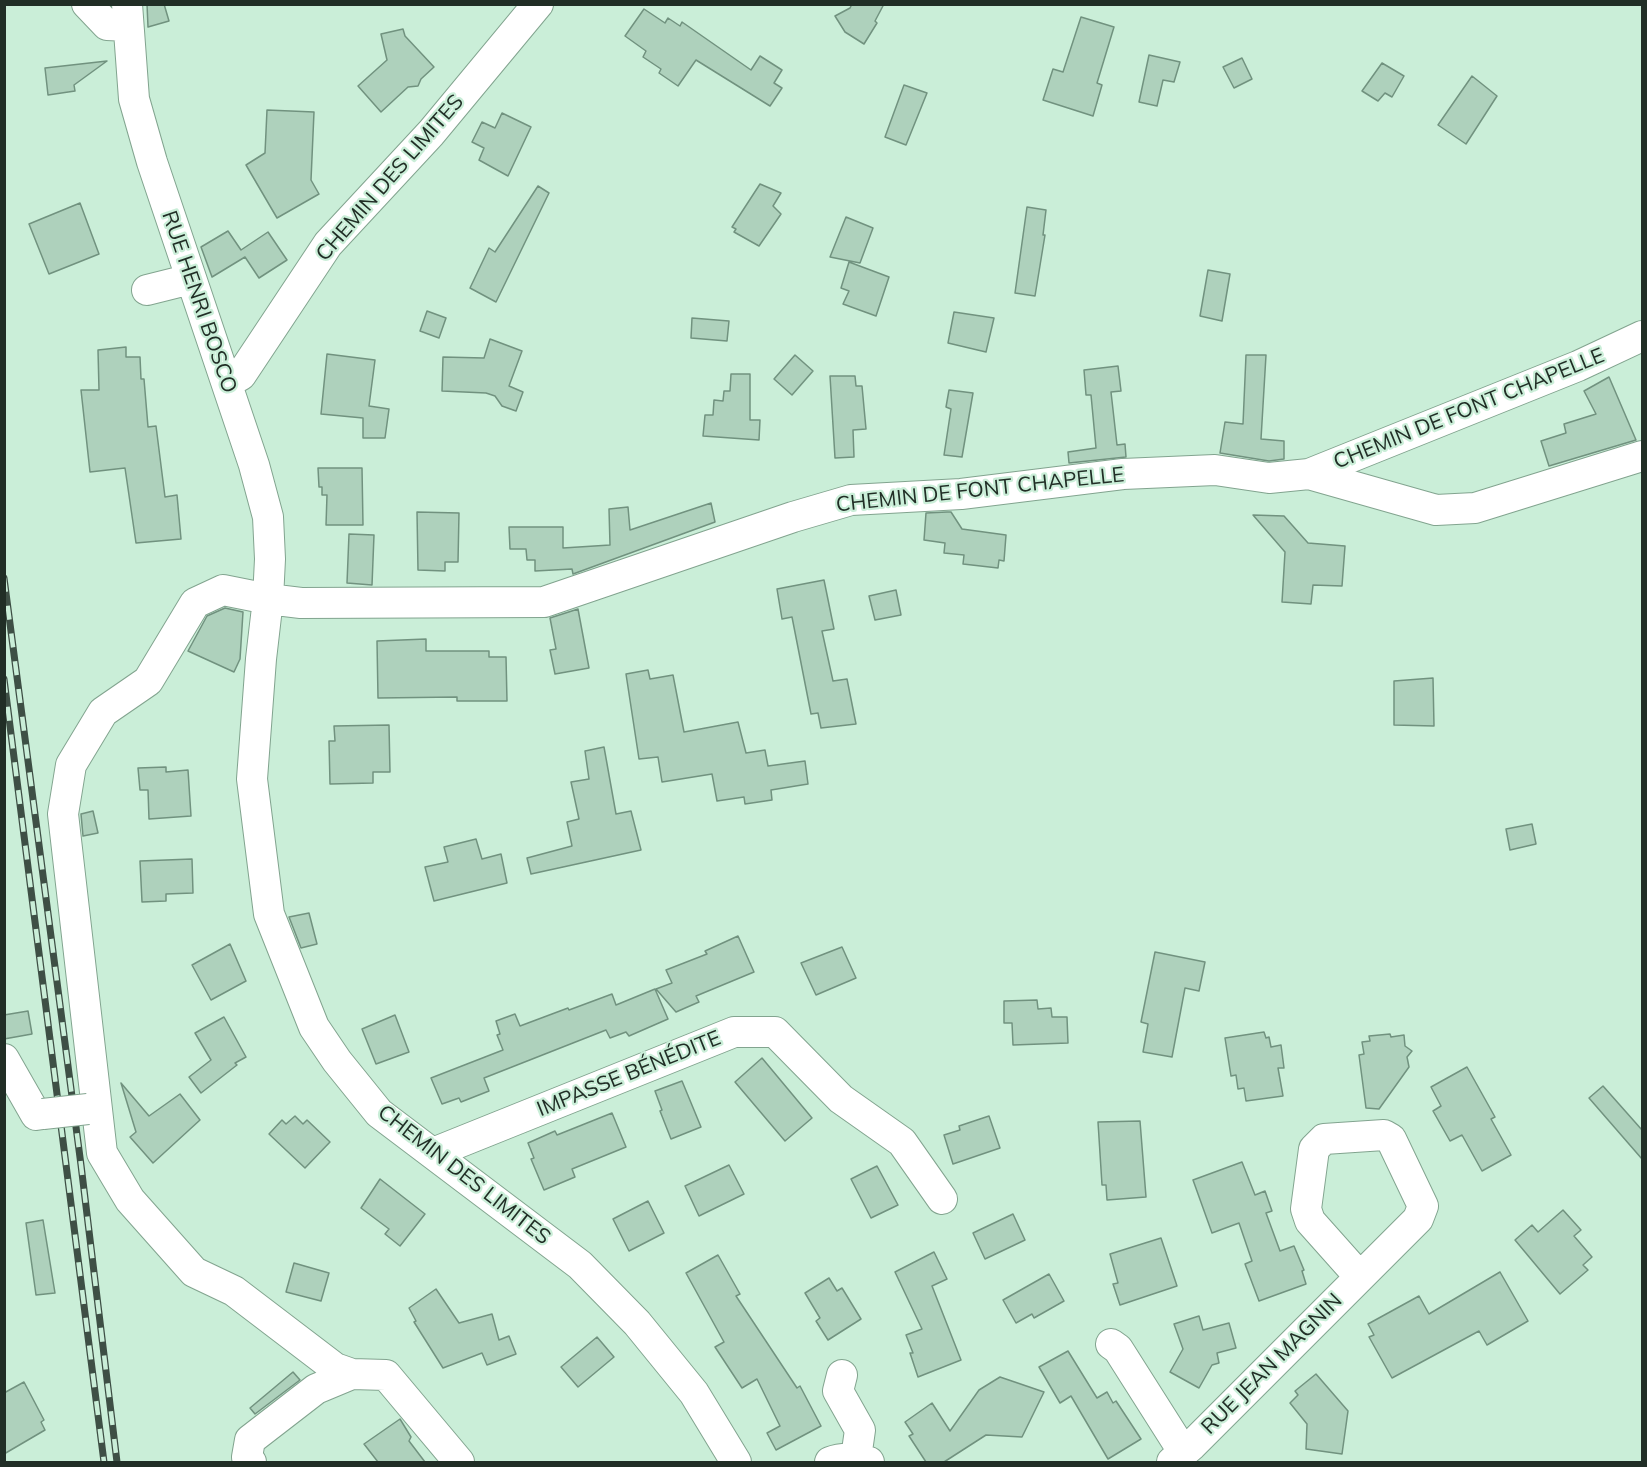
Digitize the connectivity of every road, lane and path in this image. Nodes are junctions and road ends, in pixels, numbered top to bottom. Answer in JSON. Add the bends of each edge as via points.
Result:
{"nodes":[{"id":1,"x":87,"y":4,"type":"edge"},
{"id":2,"x":538,"y":4,"type":"edge"},
{"id":3,"x":128,"y":15,"type":"edge"},
{"id":4,"x":191,"y":279,"type":"junction"},
{"id":5,"x":147,"y":290,"type":"dead end"},
{"id":6,"x":1642,"y":336,"type":"edge"},
{"id":7,"x":227,"y":383,"type":"junction"},
{"id":8,"x":1642,"y":456,"type":"edge"},
{"id":9,"x":1309,"y":474,"type":"junction"},
{"id":10,"x":268,"y":599,"type":"junction"},
{"id":11,"x":4,"y":1059,"type":"edge"},
{"id":12,"x":92,"y":1109,"type":"junction"},
{"id":13,"x":433,"y":1153,"type":"junction"},
{"id":14,"x":942,"y":1199,"type":"dead end"},
{"id":15,"x":1359,"y":1276,"type":"junction"},
{"id":16,"x":1111,"y":1344,"type":"dead end"},
{"id":17,"x":352,"y":1374,"type":"junction"},
{"id":18,"x":842,"y":1375,"type":"dead end"},
{"id":19,"x":1178,"y":1458,"type":"edge"},
{"id":20,"x":851,"y":1461,"type":"edge"},
{"id":21,"x":251,"y":1462,"type":"edge"},
{"id":22,"x":459,"y":1462,"type":"edge"},
{"id":23,"x":736,"y":1462,"type":"edge"}],
"edges":[{"from":1,"to":3,"type":"street","via":[[107,25]]},
{"from":2,"to":7,"type":"street","name":"CHEMIN DES LIMITES","via":[[431,133],[328,244],[241,375]]},
{"from":3,"to":4,"type":"street","name":"RUE HENRI BOSCO","via":[[134,99]]},
{"from":4,"to":5,"type":"street"},
{"from":4,"to":7,"type":"street","name":"RUE HENRI BOSCO"},
{"from":6,"to":9,"type":"street","name":"CHEMIN DE FONT CHAPELLE","via":[[1578,366]]},
{"from":7,"to":10,"type":"street","name":"RUE HENRI BOSCO","via":[[268,516]]},
{"from":8,"to":9,"type":"street","via":[[1475,508],[1436,510]]},
{"from":9,"to":10,"type":"street","name":"CHEMIN DE FONT CHAPELLE","via":[[1269,478],[1215,470],[1123,474],[961,494],[851,500],[544,602],[301,603]]},
{"from":10,"to":12,"type":"street","name":"CHEMIN DE FONT CHAPELLE","via":[[223,590],[195,603],[147,681],[103,712],[71,765],[63,814]]},
{"from":10,"to":13,"type":"street","name":"CHEMIN DES LIMITES","via":[[252,779],[269,914],[314,1027],[337,1061],[379,1113]]},
{"from":11,"to":12,"type":"street","bridge":true,"via":[[36,1115]]},
{"from":12,"to":17,"type":"street","name":"CHEMIN DE FONT CHAPELLE","via":[[102,1153],[130,1200],[194,1272],[234,1291],[336,1368]]},
{"from":13,"to":14,"type":"street","name":"IMPASSE BÉNÉDITE","via":[[734,1032],[775,1032],[841,1099],[902,1142]]},
{"from":13,"to":23,"type":"street","name":"CHEMIN DES LIMITES","via":[[580,1265],[636,1323],[694,1393]]},
{"from":15,"to":15,"type":"street","name":"RUE JEAN MAGNIN","via":[[1418,1219],[1423,1206],[1391,1139],[1384,1135],[1324,1139],[1314,1149],[1306,1209],[1310,1221]]},
{"from":15,"to":19,"type":"street","name":"RUE JEAN MAGNIN"},
{"from":16,"to":19,"type":"street","name":"RUE JEAN MAGNIN","via":[[1118,1349]]},
{"from":17,"to":21,"type":"street","via":[[316,1389],[250,1440],[247,1457]]},
{"from":17,"to":22,"type":"street","via":[[386,1375]]},
{"from":18,"to":20,"type":"street","via":[[837,1391],[860,1430]]}]}
